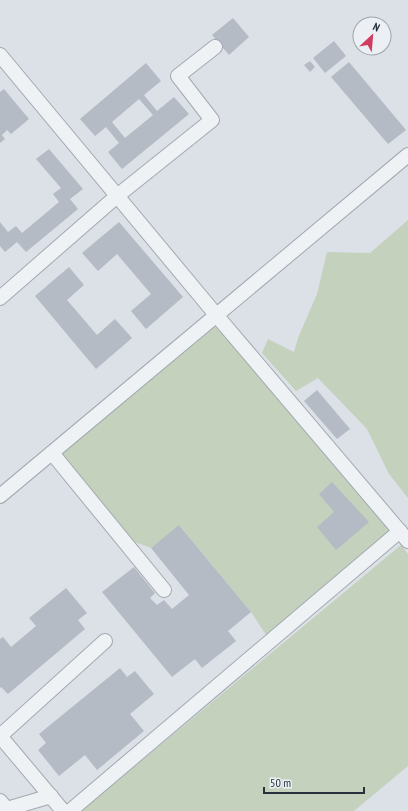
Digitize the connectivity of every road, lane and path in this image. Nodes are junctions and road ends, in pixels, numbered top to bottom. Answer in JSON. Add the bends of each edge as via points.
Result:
{"nodes":[{"id":1,"x":215,"y":47,"type":"dead end"},
{"id":2,"x":1,"y":60,"type":"edge"},
{"id":3,"x":408,"y":155,"type":"edge"},
{"id":4,"x":117,"y":196,"type":"junction"},
{"id":5,"x":0,"y":298,"type":"edge"},
{"id":6,"x":217,"y":316,"type":"junction"},
{"id":7,"x":52,"y":453,"type":"junction"},
{"id":8,"x":0,"y":496,"type":"edge"},
{"id":9,"x":404,"y":536,"type":"edge"},
{"id":10,"x":164,"y":590,"type":"dead end"},
{"id":11,"x":105,"y":641,"type":"dead end"},
{"id":12,"x":0,"y":736,"type":"edge"},
{"id":13,"x":51,"y":796,"type":"junction"},
{"id":14,"x":0,"y":800,"type":"edge"},
{"id":15,"x":63,"y":811,"type":"edge"},
{"id":16,"x":70,"y":811,"type":"edge"}],
"edges":[{"from":1,"to":4,"type":"street","via":[[178,76],[212,120]]},
{"from":2,"to":4,"type":"street"},
{"from":3,"to":6,"type":"street"},
{"from":4,"to":5,"type":"street"},
{"from":4,"to":6,"type":"street"},
{"from":6,"to":7,"type":"street"},
{"from":6,"to":9,"type":"street"},
{"from":7,"to":8,"type":"street"},
{"from":7,"to":10,"type":"street"},
{"from":9,"to":16,"type":"street"},
{"from":11,"to":12,"type":"street"},
{"from":12,"to":13,"type":"street"},
{"from":13,"to":14,"type":"street","via":[[7,809]]},
{"from":13,"to":15,"type":"street"}]}
